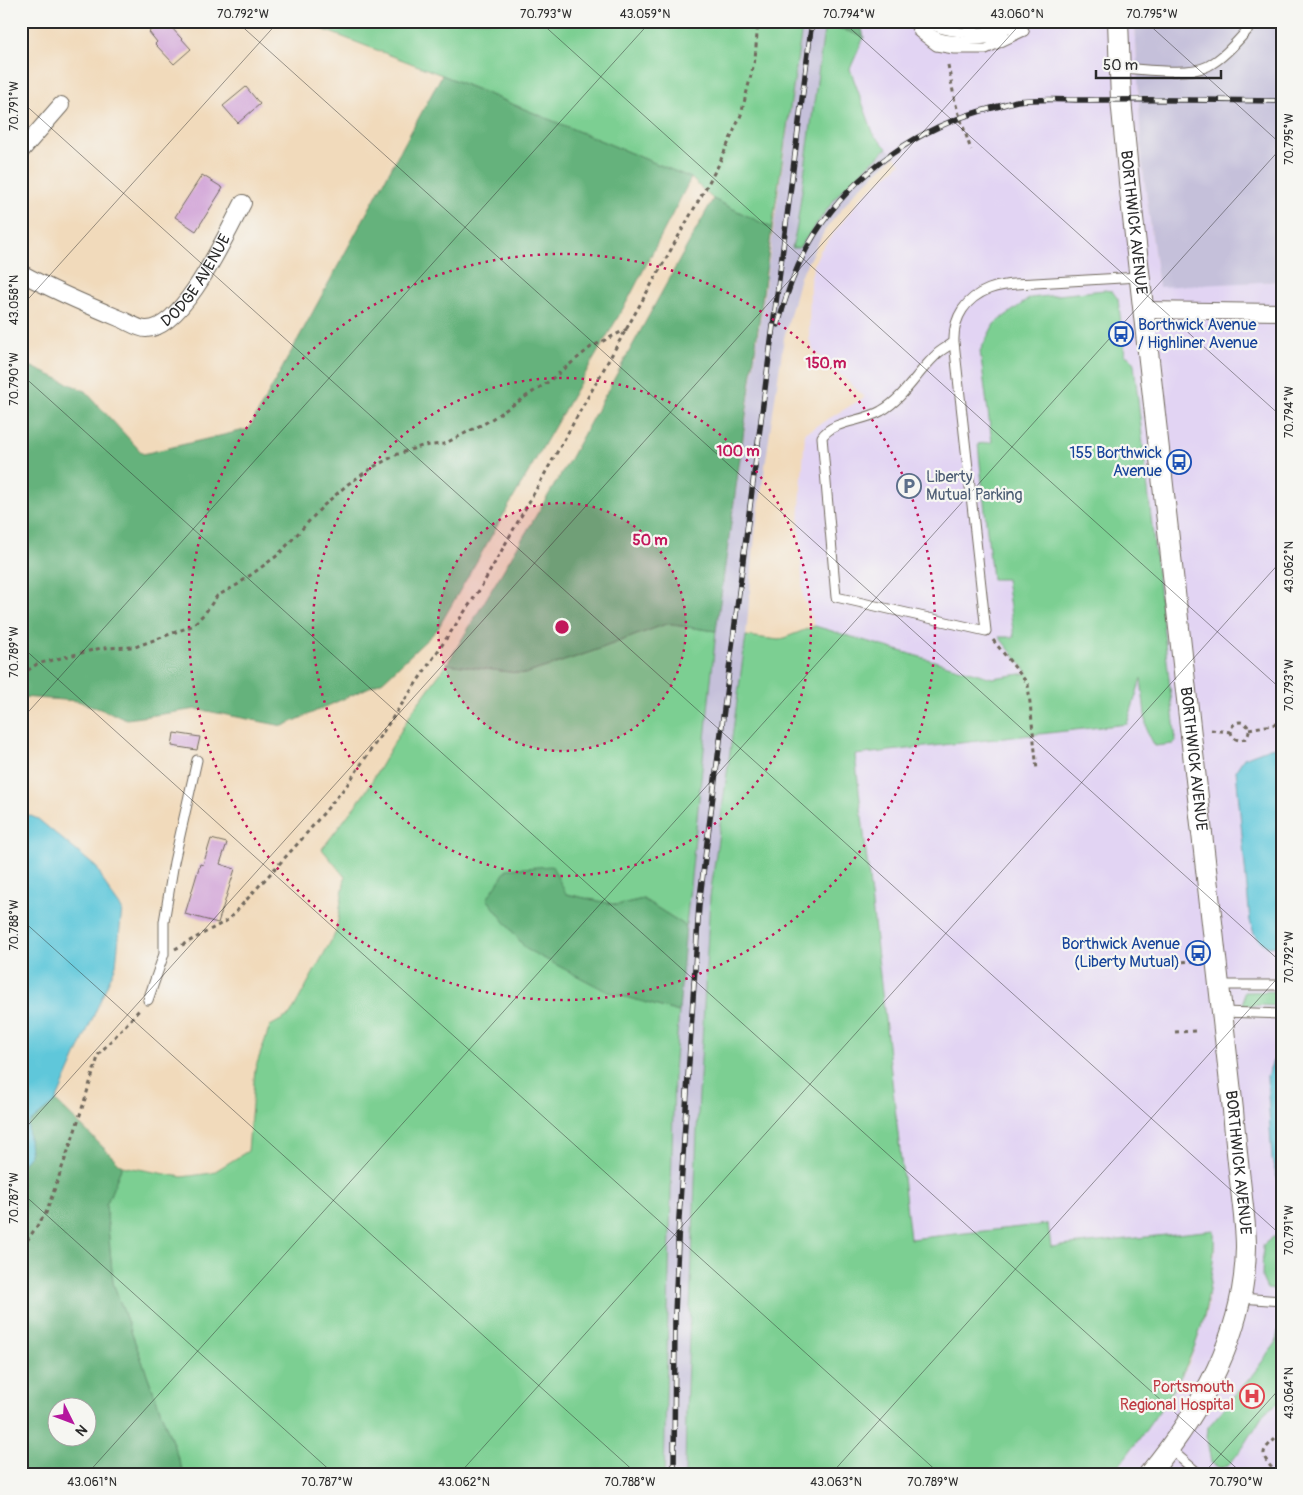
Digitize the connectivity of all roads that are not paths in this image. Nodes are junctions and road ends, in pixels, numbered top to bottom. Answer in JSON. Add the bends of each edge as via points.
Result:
{"nodes":[{"id":1,"x":915,"y":21,"type":"edge"},
{"id":2,"x":924,"y":21,"type":"edge"},
{"id":3,"x":936,"y":21,"type":"edge"},
{"id":4,"x":1118,"y":21,"type":"edge"},
{"id":5,"x":1256,"y":21,"type":"edge"},
{"id":6,"x":1024,"y":31,"type":"junction"},
{"id":7,"x":1120,"y":68,"type":"junction"},
{"id":8,"x":61,"y":105,"type":"dead end"},
{"id":9,"x":21,"y":151,"type":"edge"},
{"id":10,"x":243,"y":203,"type":"dead end"},
{"id":11,"x":21,"y":273,"type":"edge"},
{"id":12,"x":1140,"y":277,"type":"junction"},
{"id":13,"x":1144,"y":310,"type":"junction"},
{"id":14,"x":1282,"y":312,"type":"edge"},
{"id":15,"x":954,"y":342,"type":"junction"},
{"id":16,"x":197,"y":760,"type":"dead end"},
{"id":17,"x":1219,"y":985,"type":"junction"},
{"id":18,"x":1282,"y":985,"type":"edge"},
{"id":19,"x":148,"y":1000,"type":"road end"},
{"id":20,"x":1222,"y":1012,"type":"junction"},
{"id":21,"x":1282,"y":1014,"type":"edge"},
{"id":22,"x":1241,"y":1298,"type":"junction"},
{"id":23,"x":1282,"y":1301,"type":"edge"},
{"id":24,"x":1170,"y":1449,"type":"junction"},
{"id":25,"x":1149,"y":1474,"type":"edge"},
{"id":26,"x":1199,"y":1474,"type":"edge"}],
"edges":[{"from":1,"to":6,"type":"lane","via":[[937,37],[956,40],[989,40]]},
{"from":2,"to":6,"type":"lane","via":[[954,32]]},
{"from":3,"to":6,"type":"lane","via":[[983,23]]},
{"from":4,"to":7,"type":"street","name":"BORTHWICK AVENUE"},
{"from":5,"to":7,"type":"lane","via":[[1224,55],[1208,66],[1193,71]]},
{"from":7,"to":12,"type":"street","name":"BORTHWICK AVENUE"},
{"from":8,"to":9,"type":"street"},
{"from":10,"to":11,"type":"street","name":"DODGE AVENUE","via":[[208,270],[181,307],[165,324],[146,330]]},
{"from":12,"to":13,"type":"street","name":"BORTHWICK AVENUE"},
{"from":12,"to":15,"type":"lane","via":[[988,289],[970,301],[956,318]]},
{"from":13,"to":14,"type":"street"},
{"from":13,"to":17,"type":"street","name":"BORTHWICK AVENUE"},
{"from":15,"to":15,"type":"lane","via":[[986,631],[836,597],[822,437],[827,430],[869,417],[891,404],[935,355]]},
{"from":16,"to":19,"type":"lane","via":[[174,862],[164,922],[164,954]]},
{"from":17,"to":18,"type":"lane"},
{"from":17,"to":20,"type":"street","name":"BORTHWICK AVENUE"},
{"from":20,"to":21,"type":"lane"},
{"from":20,"to":22,"type":"street","name":"BORTHWICK AVENUE","via":[[1246,1246]]},
{"from":22,"to":23,"type":"lane"},
{"from":22,"to":24,"type":"street","name":"BORTHWICK AVENUE","via":[[1216,1372]]},
{"from":24,"to":25,"type":"street","name":"BORTHWICK AVENUE"},
{"from":24,"to":26,"type":"lane"}]}
